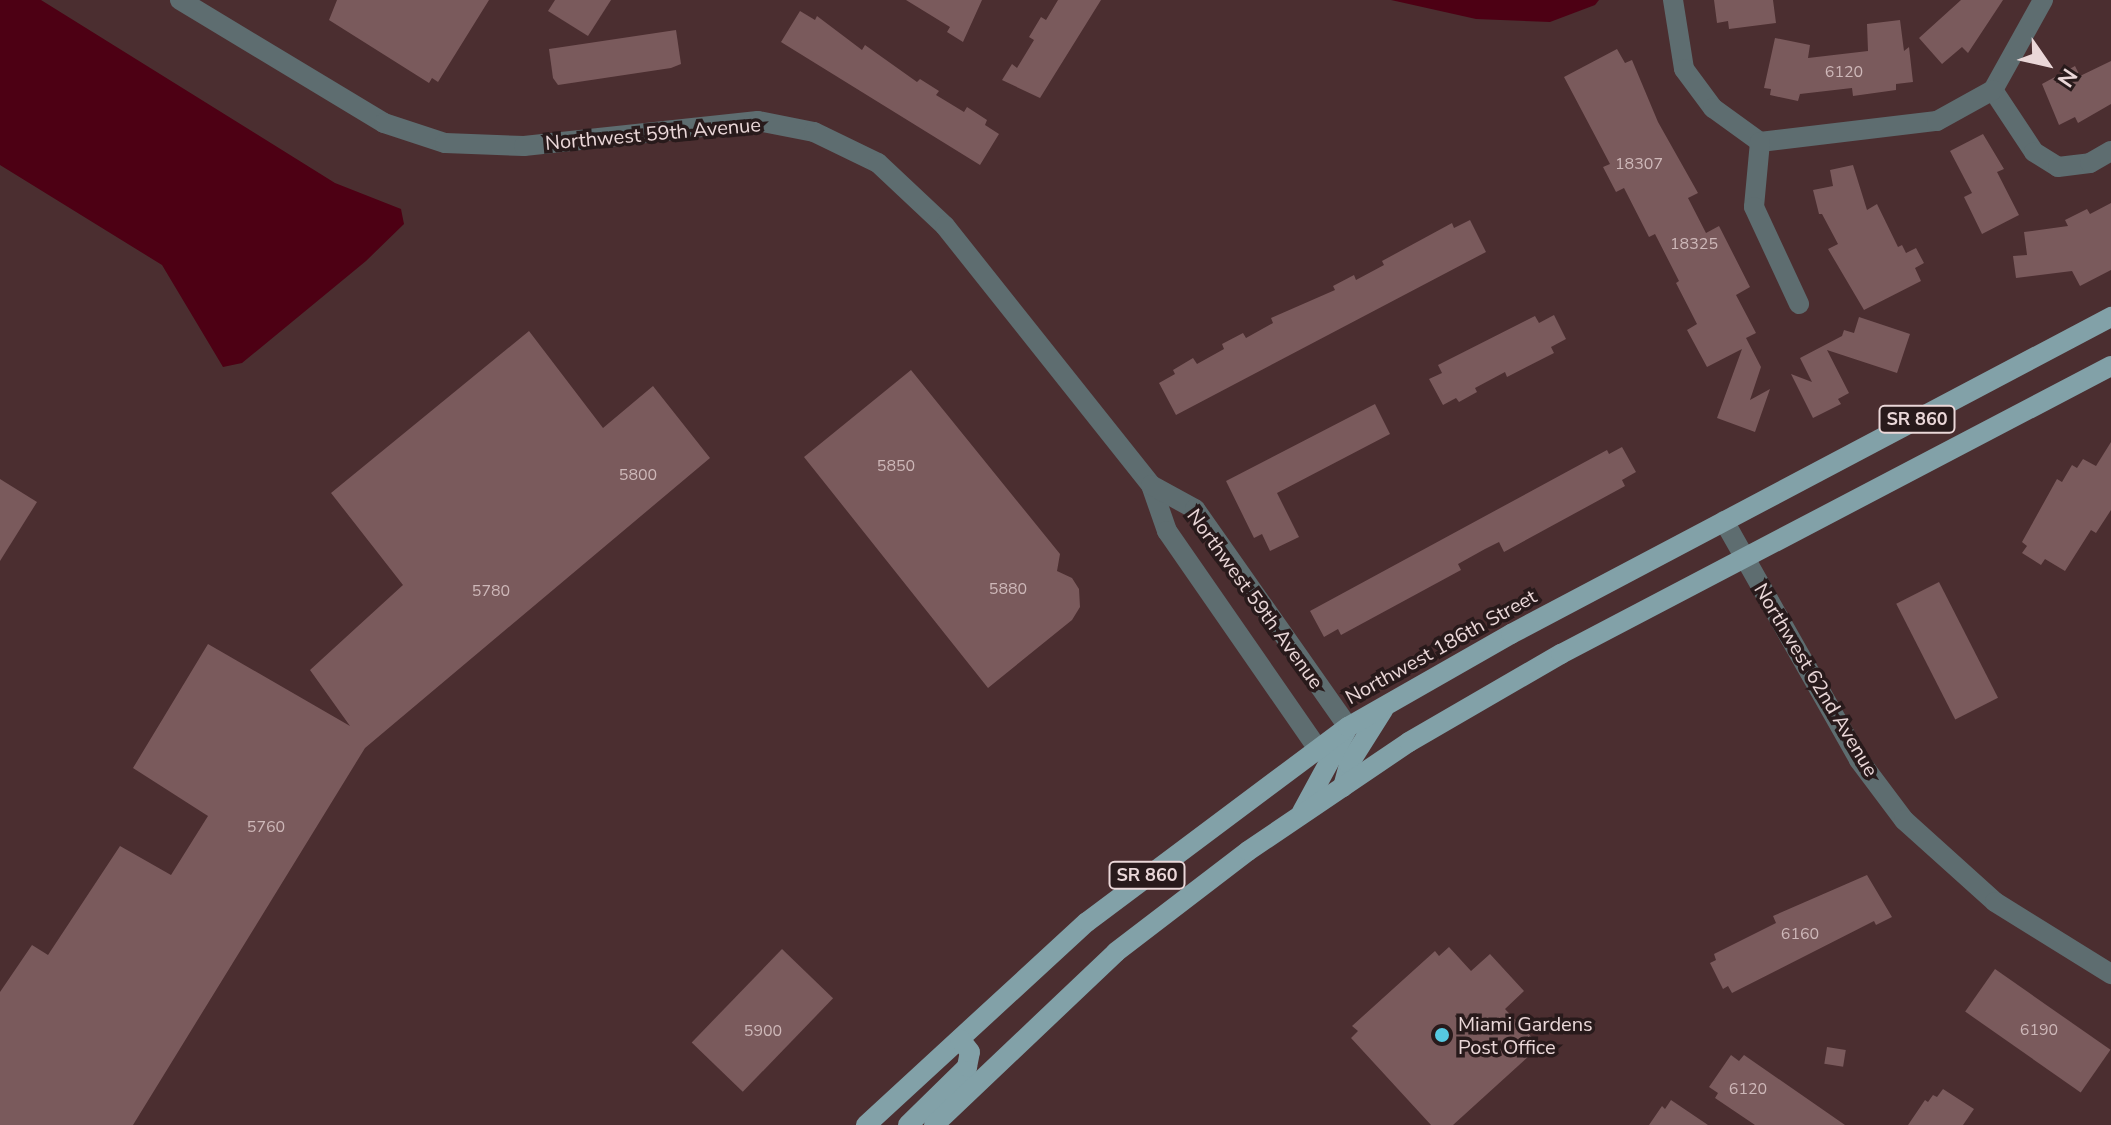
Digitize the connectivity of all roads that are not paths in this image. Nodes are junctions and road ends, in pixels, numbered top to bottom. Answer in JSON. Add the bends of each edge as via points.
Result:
{"nodes":[{"id":1,"x":180,"y":0,"type":"edge"},
{"id":2,"x":1673,"y":0,"type":"edge"},
{"id":3,"x":2043,"y":0,"type":"edge"},
{"id":4,"x":1993,"y":90,"type":"junction"},
{"id":5,"x":1760,"y":142,"type":"junction"},
{"id":6,"x":2111,"y":151,"type":"edge"},
{"id":7,"x":1799,"y":304,"type":"dead end"},
{"id":8,"x":2111,"y":317,"type":"edge"},
{"id":9,"x":2111,"y":366,"type":"edge"},
{"id":10,"x":1151,"y":485,"type":"junction"},
{"id":11,"x":1724,"y":521,"type":"junction"},
{"id":12,"x":1744,"y":557,"type":"junction"},
{"id":13,"x":1385,"y":706,"type":"junction"},
{"id":14,"x":1348,"y":727,"type":"junction"},
{"id":15,"x":1318,"y":749,"type":"junction"},
{"id":16,"x":1343,"y":787,"type":"junction"},
{"id":17,"x":1300,"y":815,"type":"junction"},
{"id":18,"x":2111,"y":974,"type":"edge"},
{"id":19,"x":960,"y":1039,"type":"junction"},
{"id":20,"x":866,"y":1125,"type":"edge"},
{"id":21,"x":908,"y":1125,"type":"edge"},
{"id":22,"x":934,"y":1125,"type":"edge"}],
"edges":[{"from":1,"to":10,"type":"street","name":"Northwest 59th Avenue","via":[[384,123],[445,143],[524,146],[758,121],[814,132],[878,163],[945,226]]},
{"from":2,"to":5,"type":"street","via":[[1684,69],[1713,108]]},
{"from":3,"to":4,"type":"street"},
{"from":4,"to":5,"type":"street","via":[[1937,121]]},
{"from":4,"to":6,"type":"street","via":[[2034,152],[2058,167],[2090,163]]},
{"from":5,"to":7,"type":"street","via":[[1754,207]]},
{"from":8,"to":11,"type":"main road","name":"Northwest 186th Street","number":"SR 860"},
{"from":9,"to":12,"type":"main road","number":"SR 860"},
{"from":10,"to":14,"type":"street","name":"Northwest 59th Avenue","via":[[1195,509]]},
{"from":10,"to":15,"type":"street","name":"Northwest 59th Avenue","via":[[1167,531]]},
{"from":11,"to":12,"type":"street","name":"Northwest 62nd Avenue"},
{"from":11,"to":13,"type":"main road","name":"Northwest 186th Street","number":"SR 860"},
{"from":12,"to":16,"type":"main road","number":"SR 860","via":[[1561,654],[1409,742]]},
{"from":12,"to":18,"type":"street","name":"Northwest 62nd Avenue","via":[[1859,760],[1904,820],[1986,894]]},
{"from":13,"to":14,"type":"main road","name":"Northwest 186th Street","number":"SR 860"},
{"from":13,"to":16,"type":"main road","via":[[1349,764]]},
{"from":14,"to":15,"type":"main road","name":"Northwest 186th Street","number":"SR 860"},
{"from":14,"to":17,"type":"main road"},
{"from":15,"to":19,"type":"main road","name":"Northwest 186th Street","number":"SR 860","via":[[1087,922]]},
{"from":16,"to":17,"type":"main road","number":"SR 860"},
{"from":17,"to":22,"type":"main road","number":"SR 860","via":[[1116,952]]},
{"from":19,"to":20,"type":"main road","name":"Northwest 186th Street","number":"SR 860"},
{"from":19,"to":21,"type":"main road","via":[[970,1052],[967,1067]]}]}
